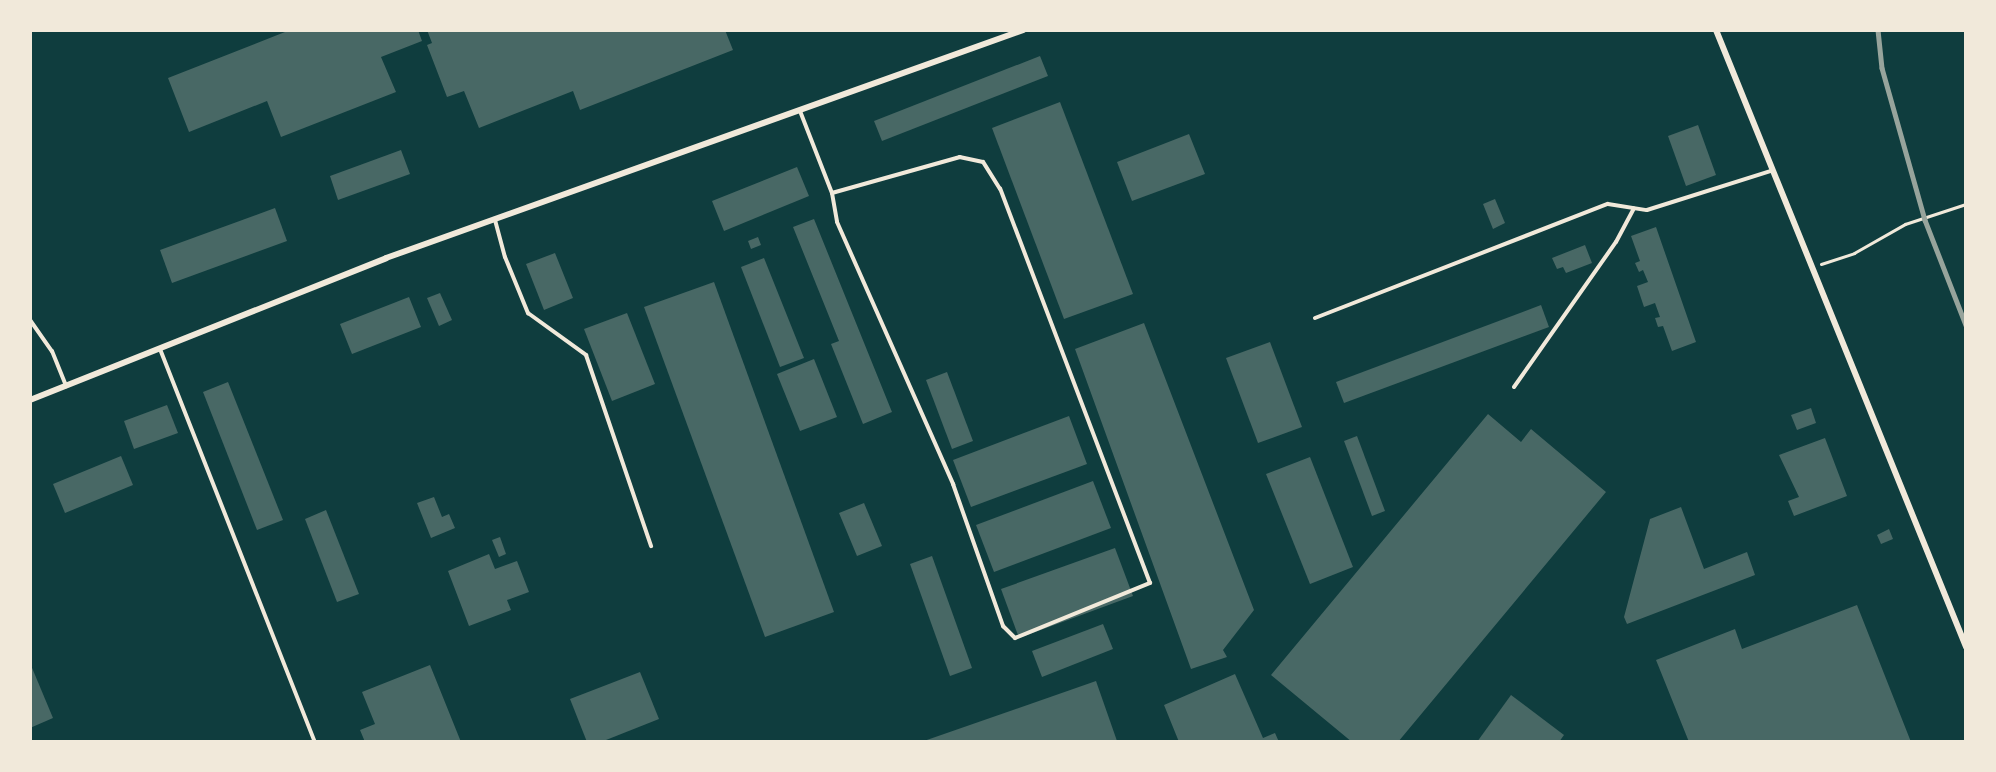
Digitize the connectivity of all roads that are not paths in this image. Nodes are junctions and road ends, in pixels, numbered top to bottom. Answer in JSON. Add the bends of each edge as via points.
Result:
{"nodes":[{"id":1,"x":1023,"y":30,"type":"edge"},
{"id":2,"x":1716,"y":30,"type":"edge"},
{"id":3,"x":800,"y":110,"type":"junction"},
{"id":4,"x":1771,"y":171,"type":"junction"},
{"id":5,"x":831,"y":193,"type":"junction"},
{"id":6,"x":1634,"y":208,"type":"junction"},
{"id":7,"x":495,"y":220,"type":"junction"},
{"id":8,"x":1315,"y":318,"type":"dead end"},
{"id":9,"x":30,"y":320,"type":"edge"},
{"id":10,"x":160,"y":348,"type":"junction"},
{"id":11,"x":66,"y":386,"type":"junction"},
{"id":12,"x":1514,"y":387,"type":"dead end"},
{"id":13,"x":30,"y":400,"type":"edge"},
{"id":14,"x":651,"y":546,"type":"dead end"},
{"id":15,"x":1966,"y":647,"type":"edge"},
{"id":16,"x":315,"y":742,"type":"edge"}],
"edges":[{"from":1,"to":3,"type":"street"},
{"from":2,"to":4,"type":"street"},
{"from":3,"to":5,"type":"lane"},
{"from":3,"to":7,"type":"street"},
{"from":4,"to":6,"type":"lane","via":[[1647,210]]},
{"from":4,"to":15,"type":"street"},
{"from":5,"to":5,"type":"lane","via":[[960,157],[983,162],[1005,200],[1150,583],[1015,638],[1003,626],[953,484],[837,222]]},
{"from":6,"to":8,"type":"lane","via":[[1608,204]]},
{"from":6,"to":12,"type":"lane","via":[[1616,242]]},
{"from":7,"to":10,"type":"street","via":[[386,258]]},
{"from":7,"to":14,"type":"lane","via":[[528,313],[586,355]]},
{"from":9,"to":11,"type":"lane","via":[[52,351]]},
{"from":10,"to":11,"type":"street"},
{"from":10,"to":16,"type":"lane"},
{"from":11,"to":13,"type":"street"}]}
